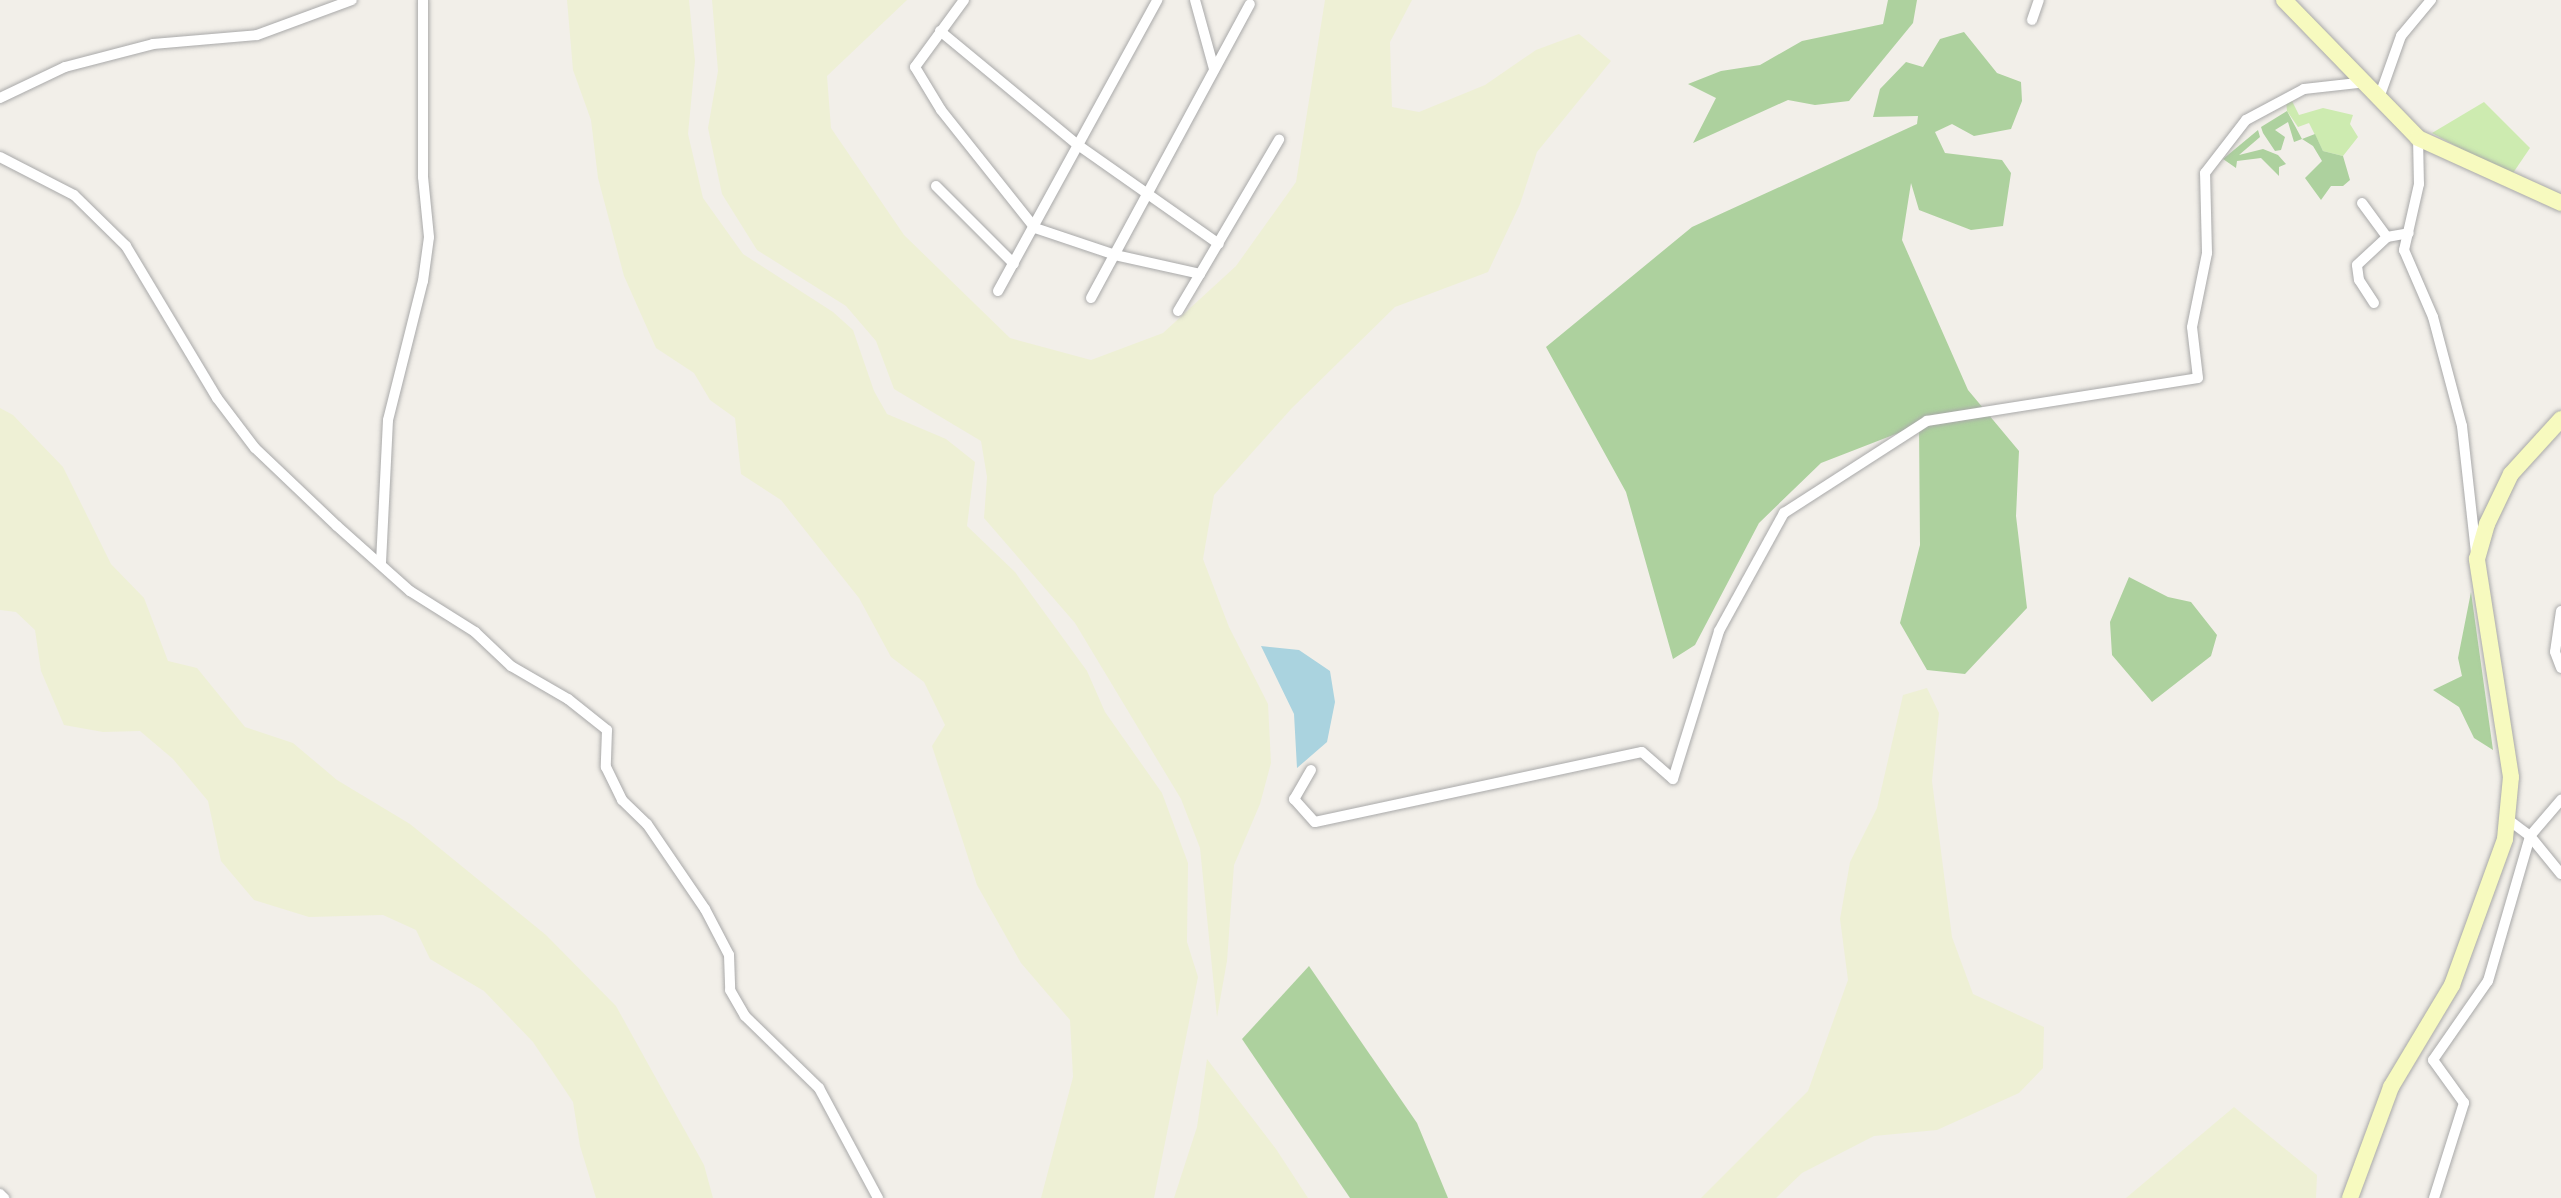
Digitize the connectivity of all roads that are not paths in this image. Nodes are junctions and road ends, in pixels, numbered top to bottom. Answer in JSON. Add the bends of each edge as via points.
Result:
{"nodes":[{"id":1,"x":352,"y":0,"type":"edge"},
{"id":2,"x":423,"y":0,"type":"edge"},
{"id":3,"x":964,"y":0,"type":"edge"},
{"id":4,"x":1157,"y":0,"type":"edge"},
{"id":5,"x":1195,"y":0,"type":"edge"},
{"id":6,"x":2039,"y":0,"type":"edge"},
{"id":7,"x":2284,"y":0,"type":"edge"},
{"id":8,"x":2431,"y":0,"type":"edge"},
{"id":9,"x":1250,"y":4,"type":"dead end"},
{"id":10,"x":2032,"y":20,"type":"dead end"},
{"id":11,"x":940,"y":31,"type":"junction"},
{"id":12,"x":1214,"y":69,"type":"junction"},
{"id":13,"x":2367,"y":82,"type":"junction"},
{"id":14,"x":2380,"y":95,"type":"junction"},
{"id":15,"x":0,"y":98,"type":"edge"},
{"id":16,"x":2418,"y":138,"type":"junction"},
{"id":17,"x":1279,"y":140,"type":"dead end"},
{"id":18,"x":1079,"y":145,"type":"junction"},
{"id":19,"x":0,"y":157,"type":"edge"},
{"id":20,"x":936,"y":186,"type":"dead end"},
{"id":21,"x":1146,"y":193,"type":"junction"},
{"id":22,"x":2362,"y":203,"type":"dead end"},
{"id":23,"x":2561,"y":203,"type":"edge"},
{"id":24,"x":1035,"y":228,"type":"junction"},
{"id":25,"x":2409,"y":233,"type":"junction"},
{"id":26,"x":2387,"y":237,"type":"junction"},
{"id":27,"x":1219,"y":244,"type":"junction"},
{"id":28,"x":1115,"y":255,"type":"junction"},
{"id":29,"x":1014,"y":264,"type":"junction"},
{"id":30,"x":1200,"y":274,"type":"junction"},
{"id":31,"x":998,"y":291,"type":"dead end"},
{"id":32,"x":1091,"y":298,"type":"dead end"},
{"id":33,"x":2374,"y":303,"type":"dead end"},
{"id":34,"x":1178,"y":311,"type":"dead end"},
{"id":35,"x":2561,"y":419,"type":"edge"},
{"id":36,"x":2477,"y":559,"type":"junction"},
{"id":37,"x":381,"y":563,"type":"junction"},
{"id":38,"x":2561,"y":611,"type":"edge"},
{"id":39,"x":2561,"y":668,"type":"edge"},
{"id":40,"x":1311,"y":770,"type":"dead end"},
{"id":41,"x":2561,"y":800,"type":"edge"},
{"id":42,"x":2510,"y":821,"type":"junction"},
{"id":43,"x":2530,"y":836,"type":"junction"},
{"id":44,"x":2561,"y":874,"type":"edge"},
{"id":45,"x":0,"y":1194,"type":"edge"},
{"id":46,"x":4,"y":1198,"type":"edge"},
{"id":47,"x":878,"y":1198,"type":"edge"},
{"id":48,"x":2350,"y":1198,"type":"edge"},
{"id":49,"x":2434,"y":1198,"type":"edge"}],
"edges":[{"from":1,"to":15,"type":"street","via":[[257,35],[153,44],[65,67]]},
{"from":2,"to":37,"type":"street","via":[[423,177],[429,237],[423,281],[388,420]]},
{"from":3,"to":11,"type":"street"},
{"from":4,"to":18,"type":"street"},
{"from":5,"to":12,"type":"street"},
{"from":6,"to":10,"type":"street"},
{"from":7,"to":13,"type":"street"},
{"from":8,"to":14,"type":"street","via":[[2401,36]]},
{"from":9,"to":12,"type":"street"},
{"from":11,"to":18,"type":"street"},
{"from":11,"to":24,"type":"street","via":[[915,67],[941,110]]},
{"from":12,"to":21,"type":"street"},
{"from":13,"to":14,"type":"street"},
{"from":13,"to":40,"type":"street","via":[[2304,89],[2246,120],[2205,173],[2207,253],[2192,327],[2198,379],[1927,421],[1784,513],[1719,631],[1673,779],[1642,752],[1315,822],[1294,799]]},
{"from":14,"to":16,"type":"street"},
{"from":16,"to":23,"type":"street"},
{"from":16,"to":25,"type":"street","via":[[2418,184]]},
{"from":17,"to":27,"type":"street"},
{"from":18,"to":21,"type":"street"},
{"from":18,"to":24,"type":"street"},
{"from":19,"to":37,"type":"street","via":[[74,195],[126,246],[216,398],[255,448]]},
{"from":20,"to":29,"type":"street"},
{"from":21,"to":27,"type":"street"},
{"from":21,"to":28,"type":"street"},
{"from":22,"to":26,"type":"street"},
{"from":24,"to":28,"type":"street"},
{"from":24,"to":29,"type":"street"},
{"from":25,"to":26,"type":"street"},
{"from":25,"to":36,"type":"street","via":[[2404,250],[2433,317],[2462,426]]},
{"from":26,"to":33,"type":"street","via":[[2357,265],[2358,280]]},
{"from":27,"to":30,"type":"street"},
{"from":28,"to":30,"type":"street"},
{"from":28,"to":32,"type":"street"},
{"from":29,"to":31,"type":"street"},
{"from":30,"to":34,"type":"street"},
{"from":35,"to":36,"type":"street","via":[[2511,474],[2487,524]]},
{"from":36,"to":42,"type":"street","via":[[2511,777]]},
{"from":37,"to":47,"type":"street","via":[[435,610],[475,632],[511,666],[568,699],[607,730],[607,767],[622,800],[647,824],[705,909],[729,956],[730,990],[745,1016],[819,1088]]},
{"from":38,"to":39,"type":"street","via":[[2555,652]]},
{"from":41,"to":43,"type":"street"},
{"from":42,"to":43,"type":"street"},
{"from":42,"to":48,"type":"street","via":[[2466,954],[2390,1087]]},
{"from":43,"to":44,"type":"street"},
{"from":43,"to":49,"type":"street","via":[[2487,981],[2433,1060],[2464,1103]]},
{"from":45,"to":46,"type":"street"}]}
